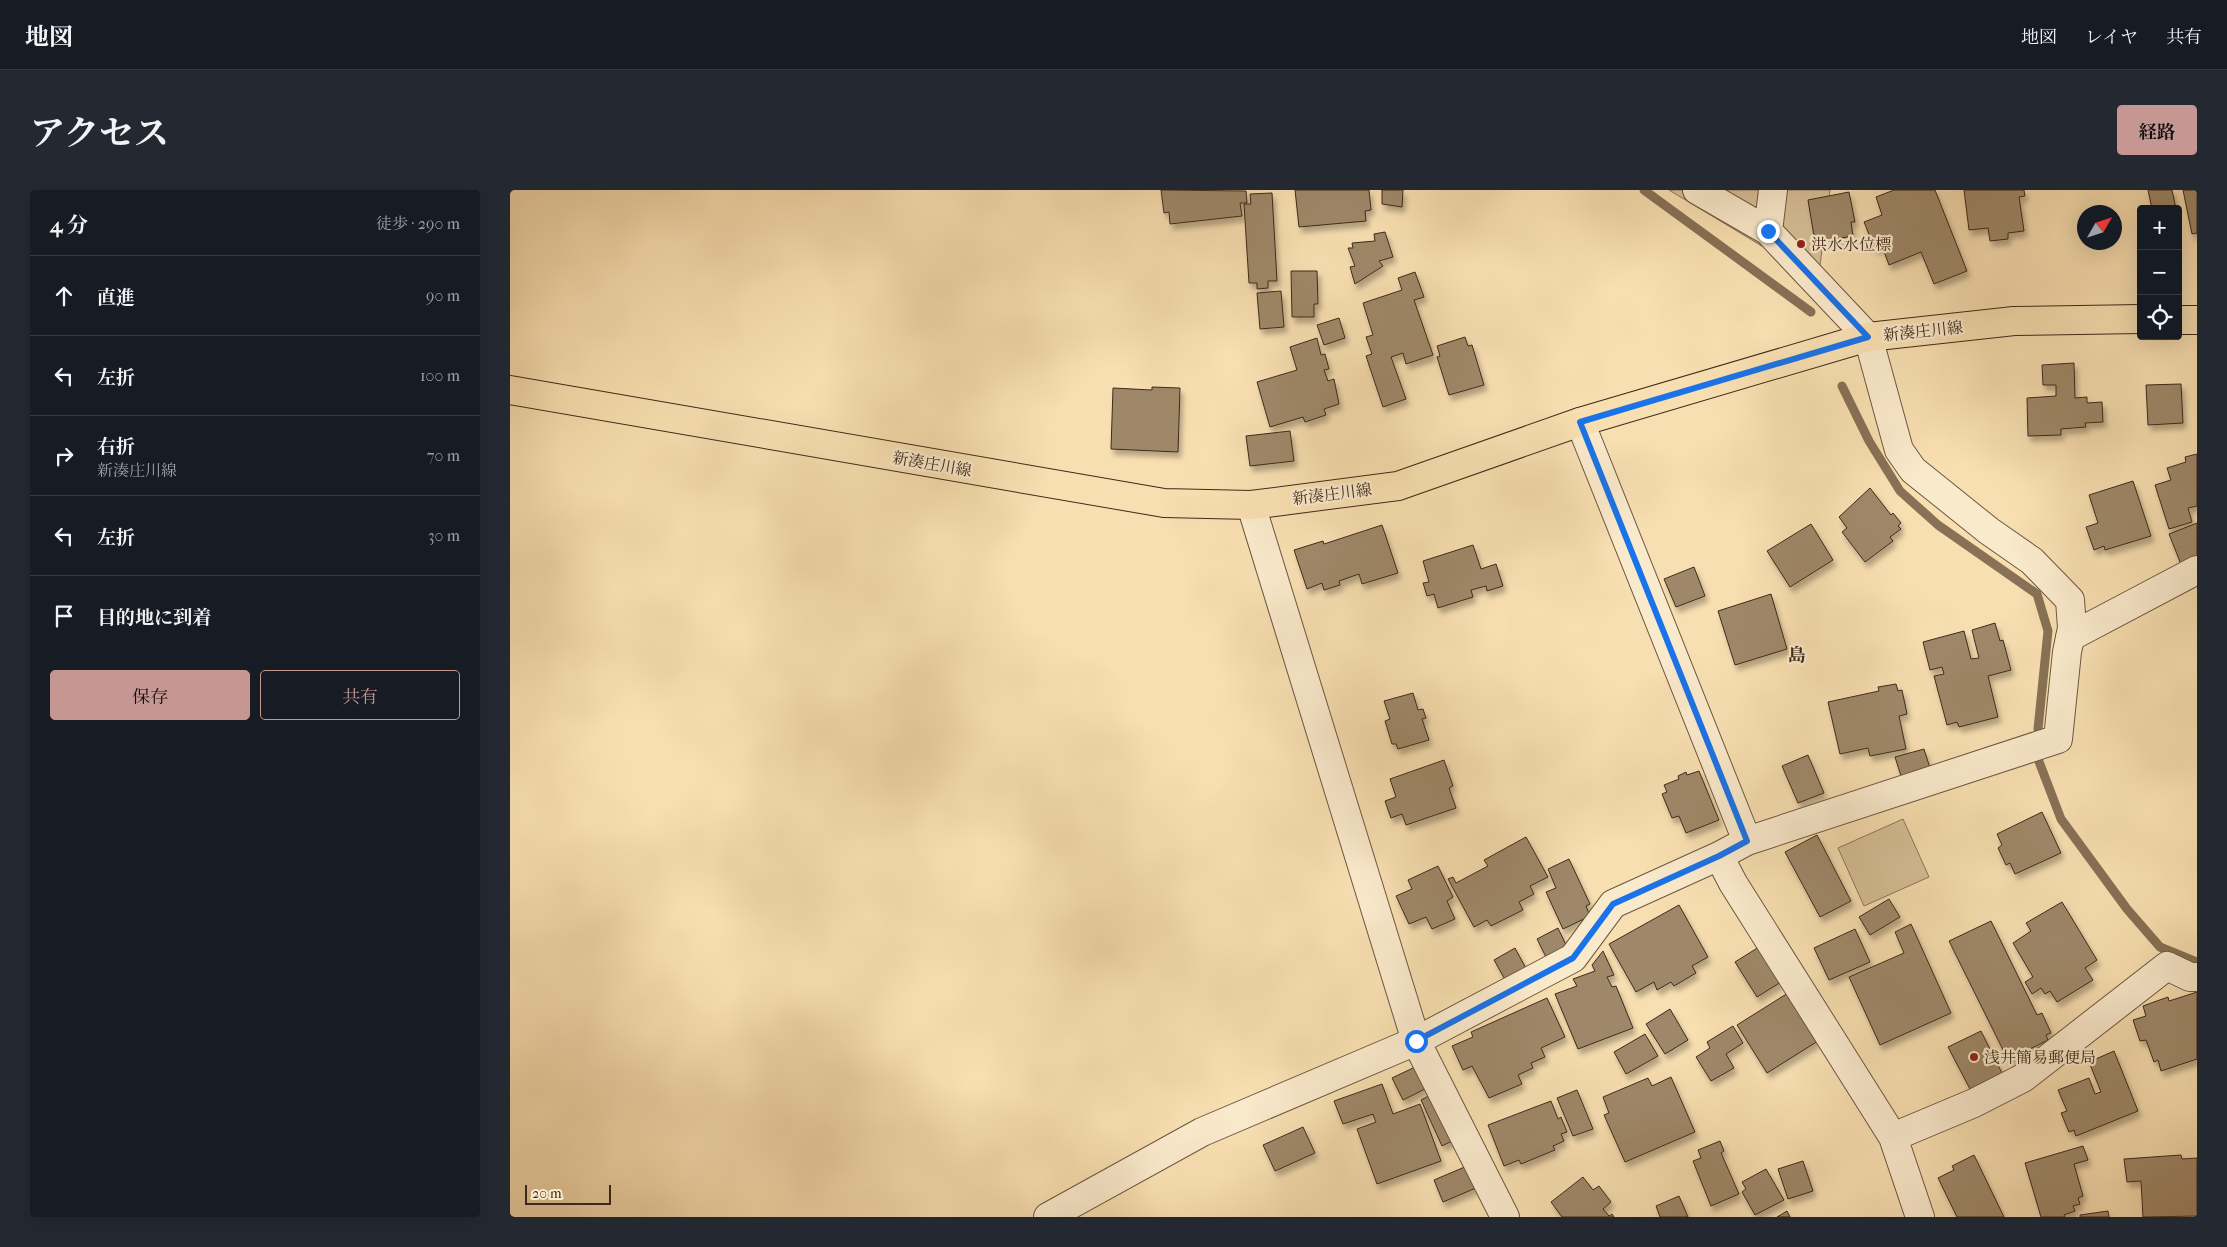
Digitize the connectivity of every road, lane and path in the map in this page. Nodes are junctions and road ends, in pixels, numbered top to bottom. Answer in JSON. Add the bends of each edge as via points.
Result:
{"nodes":[{"id":1,"x":1697,"y":190,"type":"edge"},
{"id":2,"x":1773,"y":190,"type":"edge"},
{"id":3,"x":1768,"y":231,"type":"junction"},
{"id":4,"x":2137,"y":319,"type":"edge"},
{"id":5,"x":2182,"y":320,"type":"edge"},
{"id":6,"x":2197,"y":320,"type":"edge"},
{"id":7,"x":1868,"y":337,"type":"junction"},
{"id":8,"x":510,"y":390,"type":"edge"},
{"id":9,"x":1580,"y":422,"type":"junction"},
{"id":10,"x":1251,"y":505,"type":"junction"},
{"id":11,"x":2197,"y":570,"type":"edge"},
{"id":12,"x":2070,"y":638,"type":"junction"},
{"id":13,"x":1747,"y":841,"type":"junction"},
{"id":14,"x":1719,"y":856,"type":"junction"},
{"id":15,"x":2197,"y":977,"type":"edge"},
{"id":16,"x":1416,"y":1041,"type":"junction"},
{"id":17,"x":1892,"y":1137,"type":"junction"},
{"id":18,"x":1048,"y":1217,"type":"edge"},
{"id":19,"x":1506,"y":1217,"type":"edge"},
{"id":20,"x":1920,"y":1217,"type":"edge"}],
"edges":[{"from":1,"to":3,"type":"street"},
{"from":2,"to":3,"type":"street"},
{"from":3,"to":7,"type":"street"},
{"from":4,"to":7,"type":"main road","name":"新湊庄川線","via":[[2014,321]]},
{"from":5,"to":6,"type":"main road"},
{"from":7,"to":9,"type":"main road","name":"新湊庄川線"},
{"from":7,"to":12,"type":"street","via":[[1899,450],[1913,470],[2032,561],[2070,600]]},
{"from":8,"to":10,"type":"main road","name":"新湊庄川線","via":[[1154,502]]},
{"from":9,"to":10,"type":"main road","name":"新湊庄川線","via":[[1398,486]]},
{"from":9,"to":13,"type":"street"},
{"from":10,"to":16,"type":"street"},
{"from":11,"to":12,"type":"street"},
{"from":12,"to":13,"type":"street","via":[[2058,739]]},
{"from":13,"to":14,"type":"street"},
{"from":14,"to":16,"type":"street","via":[[1613,904],[1573,958]]},
{"from":14,"to":17,"type":"street"},
{"from":15,"to":17,"type":"street","via":[[2167,966],[2023,1078],[1974,1103]]},
{"from":16,"to":18,"type":"street","via":[[1202,1132]]},
{"from":16,"to":19,"type":"street"},
{"from":17,"to":20,"type":"street"}]}
